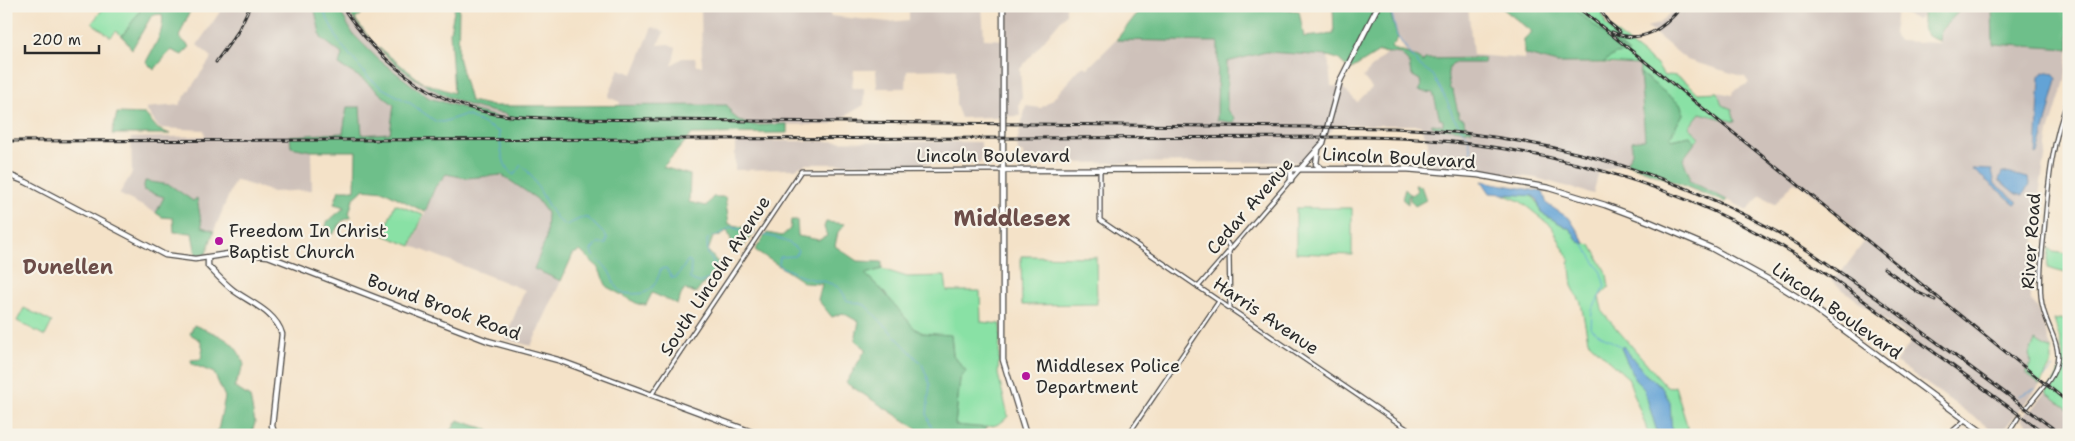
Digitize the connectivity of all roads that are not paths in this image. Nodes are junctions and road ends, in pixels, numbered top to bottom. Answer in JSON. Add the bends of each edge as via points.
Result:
{"nodes":[{"id":1,"x":1003,"y":6,"type":"edge"},
{"id":2,"x":1378,"y":6,"type":"edge"},
{"id":3,"x":2069,"y":98,"type":"edge"},
{"id":4,"x":1318,"y":148,"type":"junction"},
{"id":5,"x":1287,"y":168,"type":"junction"},
{"id":6,"x":1301,"y":168,"type":"junction"},
{"id":7,"x":1321,"y":168,"type":"junction"},
{"id":8,"x":1100,"y":169,"type":"junction"},
{"id":9,"x":1003,"y":170,"type":"junction"},
{"id":10,"x":800,"y":172,"type":"joint"},
{"id":11,"x":8,"y":174,"type":"edge"},
{"id":12,"x":1291,"y":180,"type":"junction"},
{"id":13,"x":1224,"y":238,"type":"dead end"},
{"id":14,"x":1230,"y":252,"type":"junction"},
{"id":15,"x":208,"y":258,"type":"junction"},
{"id":16,"x":1198,"y":287,"type":"junction"},
{"id":17,"x":1219,"y":301,"type":"junction"},
{"id":18,"x":1230,"y":308,"type":"junction"},
{"id":19,"x":652,"y":394,"type":"junction"},
{"id":20,"x":2027,"y":407,"type":"tunnel mouth"},
{"id":21,"x":2018,"y":418,"type":"tunnel mouth"},
{"id":22,"x":1965,"y":420,"type":"junction"},
{"id":23,"x":275,"y":435,"type":"edge"},
{"id":24,"x":760,"y":435,"type":"edge"},
{"id":25,"x":1026,"y":435,"type":"edge"},
{"id":26,"x":1128,"y":435,"type":"edge"},
{"id":27,"x":1416,"y":435,"type":"edge"},
{"id":28,"x":1948,"y":435,"type":"edge"},
{"id":29,"x":1986,"y":435,"type":"edge"},
{"id":30,"x":2007,"y":435,"type":"edge"}],
"edges":[{"from":1,"to":9,"type":"main road","bridge":true},
{"from":2,"to":4,"type":"main road","name":"Cedar Avenue","via":[[1346,66],[1326,134]]},
{"from":3,"to":20,"type":"street","name":"River Road","via":[[2052,153],[2042,264],[2042,302],[2059,354],[2056,370]]},
{"from":4,"to":6,"type":"main road","name":"Cedar Avenue"},
{"from":4,"to":7,"type":"main road","via":[[1316,164]]},
{"from":5,"to":6,"type":"main road","name":"Lincoln Boulevard"},
{"from":5,"to":8,"type":"main road","name":"Lincoln Boulevard"},
{"from":5,"to":12,"type":"main road","via":[[1291,172]]},
{"from":6,"to":7,"type":"main road","name":"Lincoln Boulevard"},
{"from":6,"to":12,"type":"street","name":"Cedar Avenue"},
{"from":7,"to":22,"type":"main road","name":"Lincoln Boulevard","via":[[1405,169],[1487,176],[1592,200],[1644,220],[1727,256],[1775,282]]},
{"from":8,"to":9,"type":"main road","name":"Lincoln Boulevard"},
{"from":8,"to":16,"type":"street","name":"Harris Avenue","via":[[1100,220]]},
{"from":9,"to":10,"type":"street","name":"Lincoln Boulevard"},
{"from":9,"to":25,"type":"main road","via":[[1004,360]]},
{"from":10,"to":19,"type":"street","name":"South Lincoln Avenue"},
{"from":11,"to":15,"type":"main road","name":"Bound Brook Road","via":[[155,251],[183,259]]},
{"from":12,"to":14,"type":"street","name":"Cedar Avenue"},
{"from":13,"to":14,"type":"street","via":[[1229,243]]},
{"from":14,"to":16,"type":"street","name":"Cedar Avenue"},
{"from":14,"to":18,"type":"street"},
{"from":15,"to":19,"type":"main road","name":"Bound Brook Road","via":[[235,253],[268,256],[488,341],[558,360]]},
{"from":15,"to":23,"type":"main road","via":[[208,266],[214,273],[232,290],[256,304],[280,327],[282,334],[272,426]]},
{"from":16,"to":17,"type":"street","name":"Harris Avenue"},
{"from":17,"to":18,"type":"street","name":"Harris Avenue"},
{"from":17,"to":26,"type":"street"},
{"from":18,"to":27,"type":"street","name":"Harris Avenue"},
{"from":19,"to":24,"type":"main road","name":"Bound Brook Road"},
{"from":21,"to":30,"type":"street"},
{"from":22,"to":28,"type":"street"},
{"from":22,"to":29,"type":"main road","name":"Lincoln Boulevard"}]}
